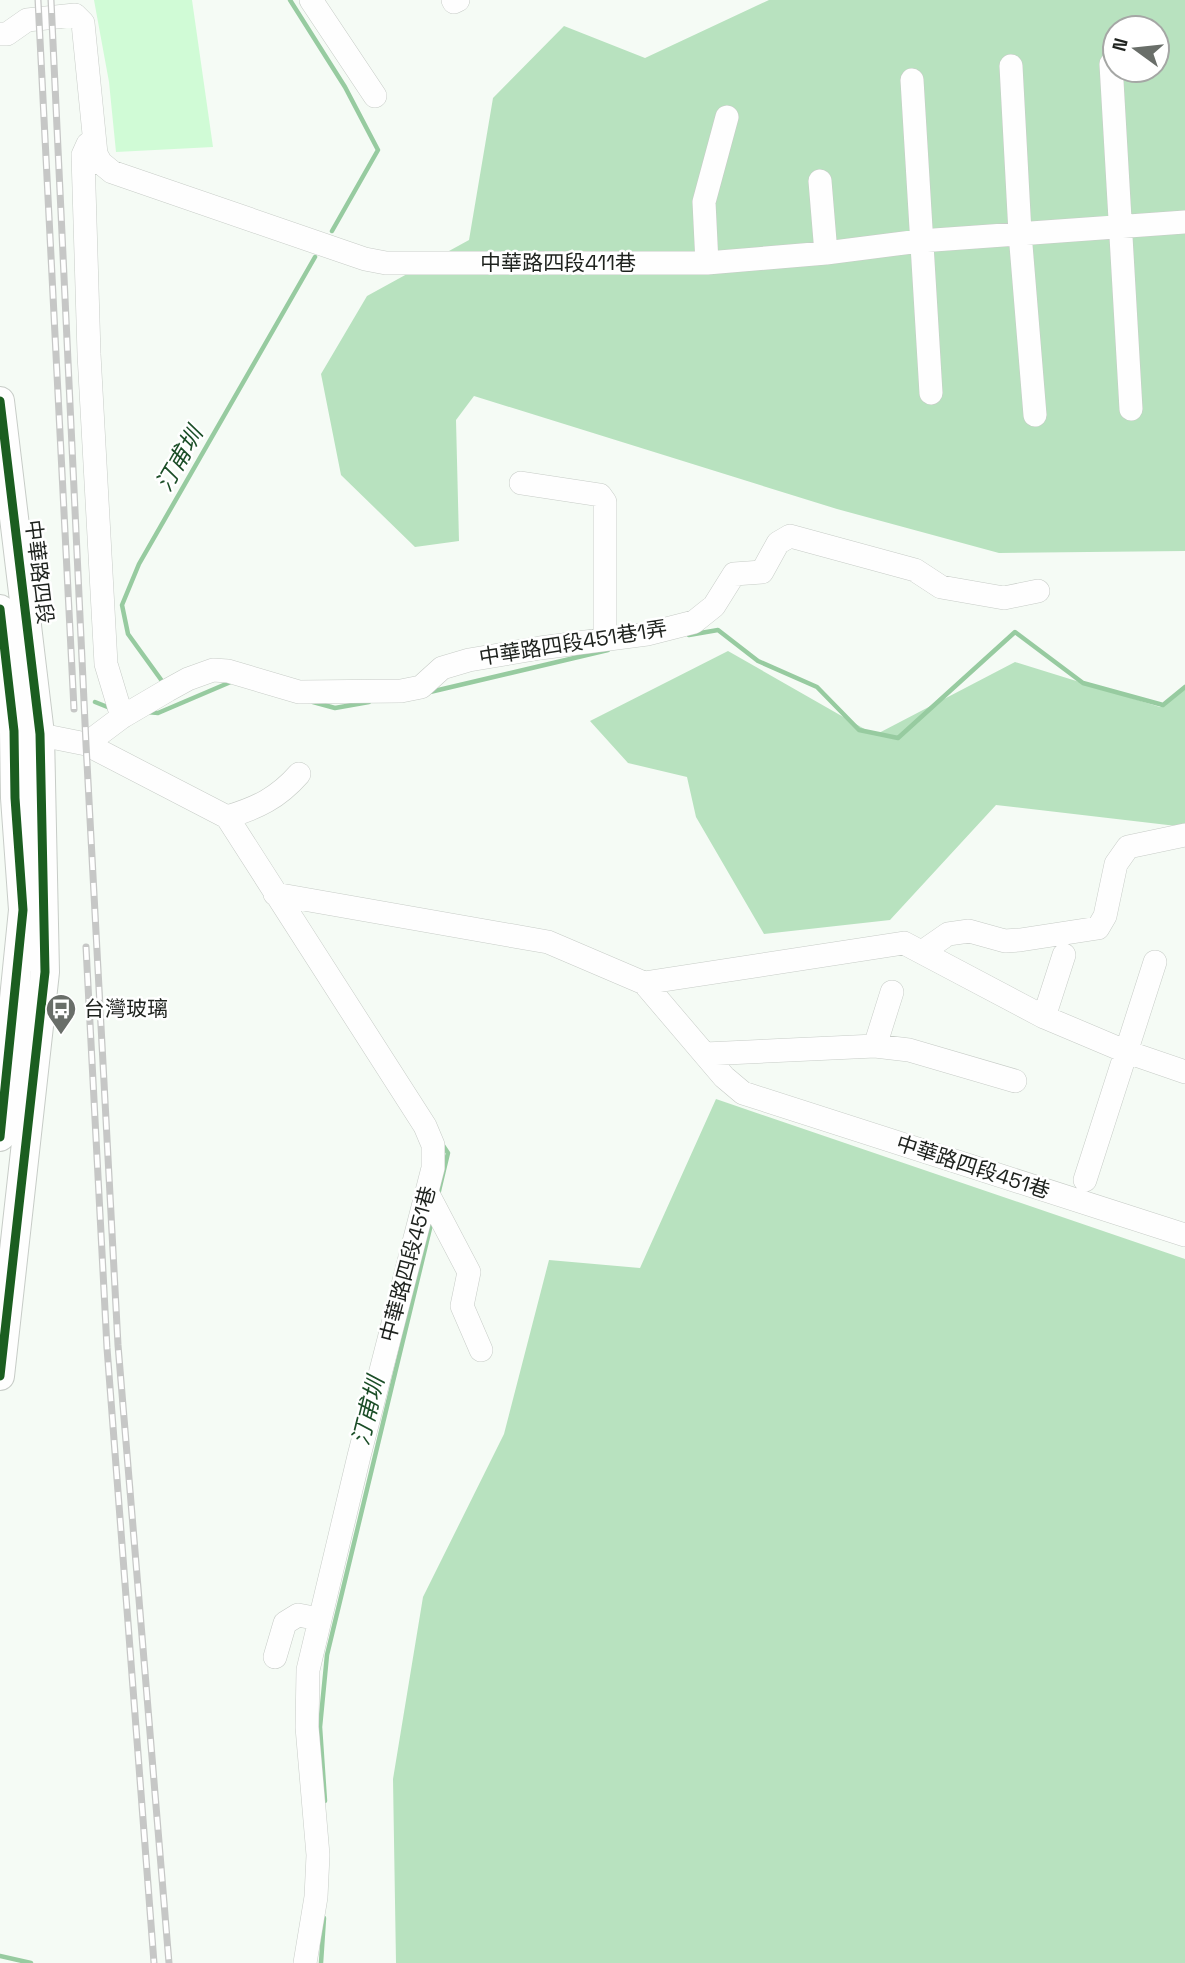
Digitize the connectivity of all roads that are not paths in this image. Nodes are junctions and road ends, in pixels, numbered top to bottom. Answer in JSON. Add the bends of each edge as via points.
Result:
{"nodes":[{"id":1,"x":312,"y":0,"type":"edge"},
{"id":2,"x":74,"y":7,"type":"edge"},
{"id":3,"x":0,"y":34,"type":"edge"},
{"id":4,"x":1011,"y":66,"type":"dead end"},
{"id":5,"x":912,"y":80,"type":"dead end"},
{"id":6,"x":1112,"y":84,"type":"edge"},
{"id":7,"x":375,"y":96,"type":"dead end"},
{"id":8,"x":727,"y":117,"type":"dead end"},
{"id":9,"x":94,"y":140,"type":"junction"},
{"id":10,"x":820,"y":181,"type":"dead end"},
{"id":11,"x":1185,"y":222,"type":"edge"},
{"id":12,"x":1120,"y":226,"type":"junction"},
{"id":13,"x":1020,"y":233,"type":"junction"},
{"id":14,"x":920,"y":240,"type":"junction"},
{"id":15,"x":826,"y":253,"type":"junction"},
{"id":16,"x":707,"y":263,"type":"junction"},
{"id":17,"x":931,"y":393,"type":"dead end"},
{"id":18,"x":0,"y":401,"type":"edge"},
{"id":19,"x":1131,"y":409,"type":"dead end"},
{"id":20,"x":1035,"y":415,"type":"dead end"},
{"id":21,"x":521,"y":483,"type":"dead end"},
{"id":22,"x":1038,"y":591,"type":"dead end"},
{"id":23,"x":8,"y":622,"type":"edge"},
{"id":24,"x":605,"y":639,"type":"junction"},
{"id":25,"x":122,"y":717,"type":"junction"},
{"id":26,"x":27,"y":733,"type":"junction"},
{"id":27,"x":86,"y":744,"type":"junction"},
{"id":28,"x":299,"y":774,"type":"dead end"},
{"id":29,"x":8,"y":797,"type":"edge"},
{"id":30,"x":227,"y":817,"type":"junction"},
{"id":31,"x":1185,"y":835,"type":"edge"},
{"id":32,"x":275,"y":894,"type":"junction"},
{"id":33,"x":922,"y":952,"type":"junction"},
{"id":34,"x":1064,"y":955,"type":"dead end"},
{"id":35,"x":1155,"y":962,"type":"dead end"},
{"id":36,"x":644,"y":983,"type":"junction"},
{"id":37,"x":892,"y":992,"type":"dead end"},
{"id":38,"x":1044,"y":1017,"type":"junction"},
{"id":39,"x":16,"y":1041,"type":"edge"},
{"id":40,"x":875,"y":1046,"type":"junction"},
{"id":41,"x":1126,"y":1052,"type":"junction"},
{"id":42,"x":705,"y":1054,"type":"junction"},
{"id":43,"x":1185,"y":1072,"type":"edge"},
{"id":44,"x":1016,"y":1081,"type":"dead end"},
{"id":45,"x":0,"y":1137,"type":"edge"},
{"id":46,"x":1085,"y":1181,"type":"dead end"},
{"id":47,"x":427,"y":1192,"type":"junction"},
{"id":48,"x":1185,"y":1236,"type":"edge"},
{"id":49,"x":481,"y":1350,"type":"dead end"},
{"id":50,"x":0,"y":1376,"type":"edge"},
{"id":51,"x":319,"y":1619,"type":"junction"},
{"id":52,"x":275,"y":1657,"type":"dead end"},
{"id":53,"x":305,"y":1963,"type":"edge"}],
"edges":[{"from":1,"to":7,"type":"lane"},
{"from":2,"to":3,"type":"lane","via":[[27,20]]},
{"from":2,"to":9,"type":"lane","name":"中華路四段411巷","via":[[83,23]]},
{"from":4,"to":13,"type":"lane"},
{"from":5,"to":14,"type":"lane"},
{"from":6,"to":12,"type":"lane"},
{"from":8,"to":16,"type":"lane","via":[[704,202]]},
{"from":9,"to":16,"type":"lane","name":"中華路四段411巷","via":[[101,163],[112,172],[365,259],[386,263]]},
{"from":9,"to":25,"type":"lane","via":[[83,155],[89,341],[106,664]]},
{"from":10,"to":15,"type":"lane"},
{"from":11,"to":12,"type":"lane","name":"中華路四段411巷"},
{"from":12,"to":13,"type":"lane","name":"中華路四段411巷"},
{"from":12,"to":19,"type":"lane"},
{"from":13,"to":14,"type":"lane","name":"中華路四段411巷"},
{"from":13,"to":20,"type":"lane"},
{"from":14,"to":15,"type":"lane","name":"中華路四段411巷"},
{"from":14,"to":17,"type":"lane"},
{"from":15,"to":16,"type":"lane","name":"中華路四段411巷"},
{"from":18,"to":23,"type":"main road","name":"中華路四段"},
{"from":21,"to":24,"type":"lane","via":[[600,495],[605,502]]},
{"from":22,"to":24,"type":"lane","name":"中華路四段451巷1弄","via":[[1004,598],[941,587],[915,570],[790,536],[778,543],[762,572],[734,574],[714,606],[694,622]]},
{"from":23,"to":26,"type":"main road","name":"中華路四段"},
{"from":24,"to":25,"type":"lane","name":"中華路四段451巷1弄","via":[[469,660],[442,668],[421,687],[401,691],[299,692],[213,670]]},
{"from":25,"to":27,"type":"lane","name":"中華路四段451巷1弄"},
{"from":26,"to":27,"type":"lane"},
{"from":26,"to":29,"type":"main road","name":"中華路四段"},
{"from":26,"to":39,"type":"main road","name":"中華路四段","via":[[45,972]]},
{"from":27,"to":30,"type":"lane"},
{"from":28,"to":30,"type":"lane","via":[[257,808]]},
{"from":29,"to":39,"type":"main road","name":"中華路四段","via":[[23,910]]},
{"from":30,"to":32,"type":"lane","name":"中華路四段451巷"},
{"from":31,"to":33,"type":"lane","via":[[1128,847],[1116,864],[1098,928],[1005,941],[969,931],[948,934]]},
{"from":32,"to":36,"type":"lane","name":"中華路四段451巷","via":[[548,942]]},
{"from":32,"to":47,"type":"lane","name":"中華路四段451巷","via":[[425,1126],[433,1145]]},
{"from":33,"to":36,"type":"lane","via":[[904,943]]},
{"from":33,"to":38,"type":"lane"},
{"from":34,"to":38,"type":"lane"},
{"from":35,"to":41,"type":"lane"},
{"from":36,"to":42,"type":"lane","name":"中華路四段451巷"},
{"from":37,"to":40,"type":"lane"},
{"from":38,"to":41,"type":"lane"},
{"from":39,"to":45,"type":"main road","name":"中華路四段"},
{"from":39,"to":50,"type":"main road","name":"中華路四段"},
{"from":40,"to":42,"type":"lane"},
{"from":40,"to":44,"type":"lane","via":[[909,1050]]},
{"from":41,"to":43,"type":"lane"},
{"from":41,"to":46,"type":"lane"},
{"from":42,"to":48,"type":"lane","name":"中華路四段451巷","via":[[743,1093]]},
{"from":47,"to":49,"type":"lane","via":[[468,1272],[462,1306]]},
{"from":47,"to":51,"type":"lane","name":"中華路四段451巷"},
{"from":51,"to":52,"type":"lane","via":[[298,1615],[285,1623]]},
{"from":51,"to":53,"type":"lane","name":"中華路四段451巷","via":[[308,1670],[307,1727],[318,1854]]}]}
